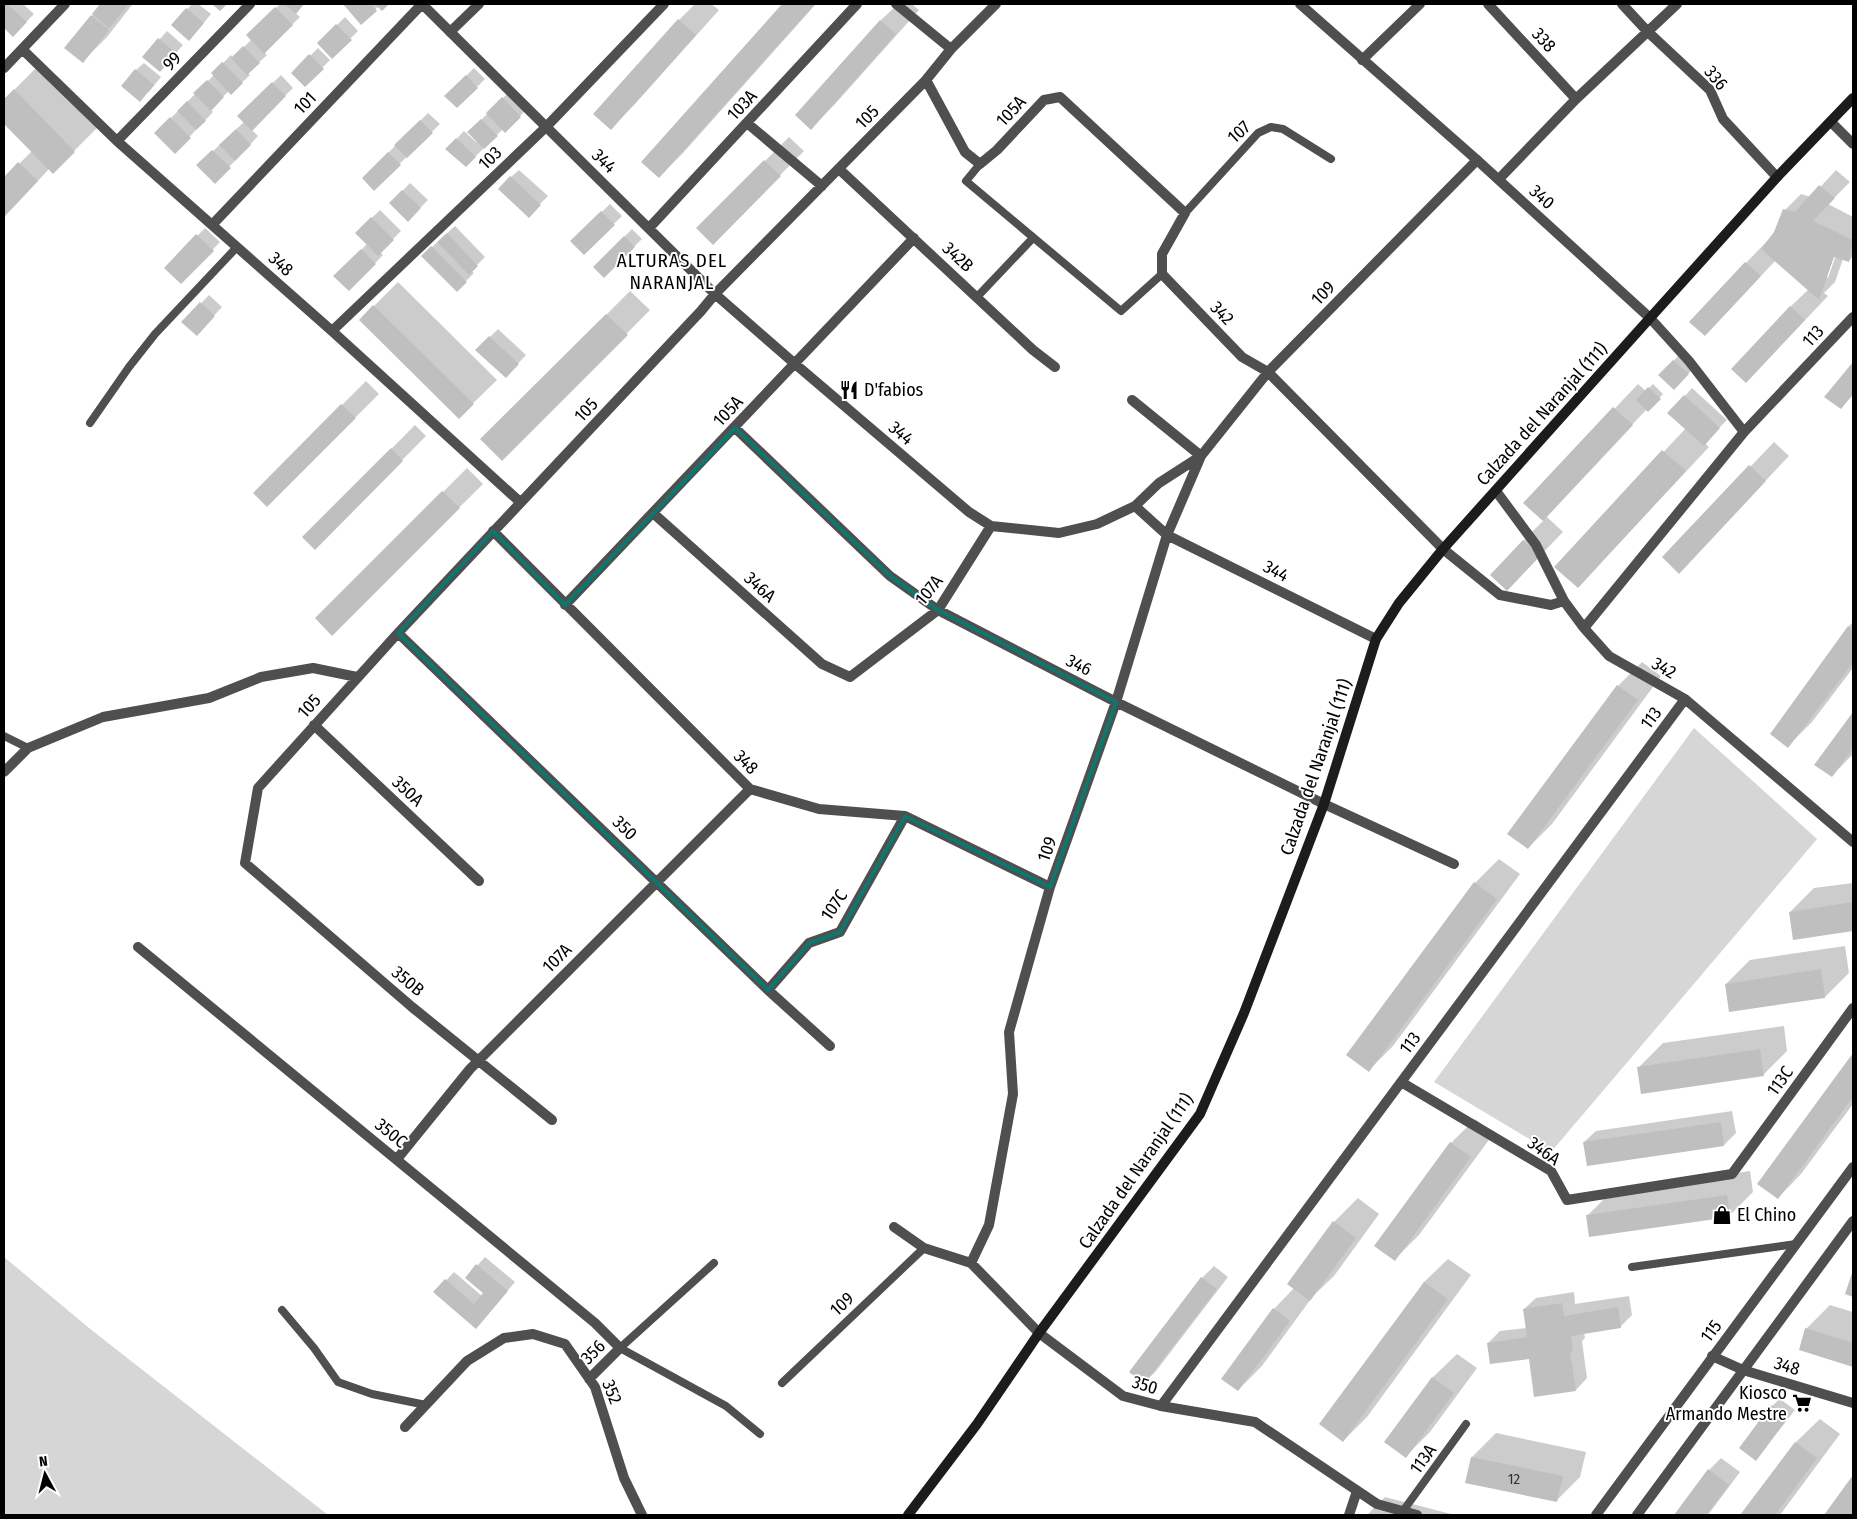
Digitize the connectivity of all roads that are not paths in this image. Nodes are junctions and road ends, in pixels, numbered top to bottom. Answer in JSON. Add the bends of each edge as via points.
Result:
{"nodes":[{"id":1,"x":65,"y":4,"type":"edge"},
{"id":2,"x":250,"y":4,"type":"edge"},
{"id":3,"x":422,"y":4,"type":"edge"},
{"id":4,"x":478,"y":4,"type":"edge"},
{"id":5,"x":664,"y":4,"type":"edge"},
{"id":6,"x":858,"y":4,"type":"edge"},
{"id":7,"x":896,"y":4,"type":"edge"},
{"id":8,"x":996,"y":4,"type":"edge"},
{"id":9,"x":1300,"y":4,"type":"edge"},
{"id":10,"x":1420,"y":4,"type":"edge"},
{"id":11,"x":1488,"y":4,"type":"edge"},
{"id":12,"x":1622,"y":4,"type":"edge"},
{"id":13,"x":1678,"y":4,"type":"edge"},
{"id":14,"x":1647,"y":31,"type":"junction"},
{"id":15,"x":450,"y":32,"type":"junction"},
{"id":16,"x":22,"y":49,"type":"junction"},
{"id":17,"x":951,"y":49,"type":"junction"},
{"id":18,"x":1362,"y":60,"type":"junction"},
{"id":19,"x":4,"y":68,"type":"edge"},
{"id":20,"x":926,"y":80,"type":"junction"},
{"id":21,"x":1853,"y":98,"type":"edge"},
{"id":22,"x":1576,"y":99,"type":"junction"},
{"id":23,"x":1831,"y":122,"type":"junction"},
{"id":24,"x":747,"y":123,"type":"junction"},
{"id":25,"x":546,"y":128,"type":"junction"},
{"id":26,"x":118,"y":141,"type":"junction"},
{"id":27,"x":1853,"y":144,"type":"edge"},
{"id":28,"x":1331,"y":159,"type":"dead end"},
{"id":29,"x":1477,"y":160,"type":"junction"},
{"id":30,"x":980,"y":164,"type":"junction"},
{"id":31,"x":839,"y":169,"type":"junction"},
{"id":32,"x":1777,"y":177,"type":"junction"},
{"id":33,"x":1499,"y":179,"type":"junction"},
{"id":34,"x":822,"y":186,"type":"junction"},
{"id":35,"x":1185,"y":213,"type":"junction"},
{"id":36,"x":212,"y":224,"type":"junction"},
{"id":37,"x":650,"y":227,"type":"junction"},
{"id":38,"x":914,"y":238,"type":"junction"},
{"id":39,"x":1033,"y":238,"type":"junction"},
{"id":40,"x":237,"y":247,"type":"junction"},
{"id":41,"x":1162,"y":274,"type":"junction"},
{"id":42,"x":715,"y":294,"type":"junction"},
{"id":43,"x":977,"y":297,"type":"junction"},
{"id":44,"x":1853,"y":317,"type":"edge"},
{"id":45,"x":1650,"y":318,"type":"junction"},
{"id":46,"x":332,"y":331,"type":"junction"},
{"id":47,"x":794,"y":363,"type":"junction"},
{"id":48,"x":1055,"y":367,"type":"dead end"},
{"id":49,"x":1268,"y":372,"type":"junction"},
{"id":50,"x":1132,"y":400,"type":"dead end"},
{"id":51,"x":90,"y":423,"type":"dead end"},
{"id":52,"x":735,"y":428,"type":"junction"},
{"id":53,"x":1744,"y":432,"type":"junction"},
{"id":54,"x":1201,"y":456,"type":"junction"},
{"id":55,"x":1496,"y":491,"type":"junction"},
{"id":56,"x":520,"y":502,"type":"junction"},
{"id":57,"x":1134,"y":506,"type":"junction"},
{"id":58,"x":653,"y":513,"type":"junction"},
{"id":59,"x":992,"y":526,"type":"junction"},
{"id":60,"x":493,"y":531,"type":"junction"},
{"id":61,"x":1167,"y":535,"type":"junction"},
{"id":62,"x":1443,"y":549,"type":"junction"},
{"id":63,"x":1564,"y":601,"type":"junction"},
{"id":64,"x":565,"y":605,"type":"junction"},
{"id":65,"x":938,"y":610,"type":"junction"},
{"id":66,"x":1584,"y":628,"type":"junction"},
{"id":67,"x":398,"y":633,"type":"junction"},
{"id":68,"x":1376,"y":639,"type":"junction"},
{"id":69,"x":357,"y":677,"type":"junction"},
{"id":70,"x":850,"y":677,"type":"joint"},
{"id":71,"x":1686,"y":699,"type":"junction"},
{"id":72,"x":1116,"y":702,"type":"junction"},
{"id":73,"x":314,"y":725,"type":"junction"},
{"id":74,"x":4,"y":736,"type":"edge"},
{"id":75,"x":28,"y":748,"type":"junction"},
{"id":76,"x":4,"y":772,"type":"edge"},
{"id":77,"x":750,"y":789,"type":"junction"},
{"id":78,"x":1324,"y":804,"type":"junction"},
{"id":79,"x":905,"y":816,"type":"junction"},
{"id":80,"x":1852,"y":839,"type":"edge"},
{"id":81,"x":246,"y":863,"type":"joint"},
{"id":82,"x":1454,"y":864,"type":"dead end"},
{"id":83,"x":479,"y":881,"type":"dead end"},
{"id":84,"x":658,"y":882,"type":"junction"},
{"id":85,"x":1050,"y":887,"type":"junction"},
{"id":86,"x":138,"y":947,"type":"dead end"},
{"id":87,"x":768,"y":990,"type":"junction"},
{"id":88,"x":1853,"y":1008,"type":"edge"},
{"id":89,"x":830,"y":1046,"type":"dead end"},
{"id":90,"x":479,"y":1060,"type":"junction"},
{"id":91,"x":1401,"y":1082,"type":"junction"},
{"id":92,"x":552,"y":1120,"type":"dead end"},
{"id":93,"x":397,"y":1159,"type":"junction"},
{"id":94,"x":1853,"y":1168,"type":"edge"},
{"id":95,"x":1732,"y":1174,"type":"joint"},
{"id":96,"x":1853,"y":1221,"type":"edge"},
{"id":97,"x":894,"y":1227,"type":"dead end"},
{"id":98,"x":1796,"y":1244,"type":"junction"},
{"id":99,"x":924,"y":1248,"type":"junction"},
{"id":100,"x":714,"y":1263,"type":"dead end"},
{"id":101,"x":971,"y":1263,"type":"junction"},
{"id":102,"x":1632,"y":1267,"type":"dead end"},
{"id":103,"x":282,"y":1310,"type":"dead end"},
{"id":104,"x":1039,"y":1333,"type":"junction"},
{"id":105,"x":620,"y":1348,"type":"junction"},
{"id":106,"x":1712,"y":1356,"type":"junction"},
{"id":107,"x":1743,"y":1370,"type":"junction"},
{"id":108,"x":589,"y":1379,"type":"junction"},
{"id":109,"x":782,"y":1383,"type":"dead end"},
{"id":110,"x":1853,"y":1403,"type":"edge"},
{"id":111,"x":426,"y":1405,"type":"junction"},
{"id":112,"x":1160,"y":1406,"type":"junction"},
{"id":113,"x":1466,"y":1424,"type":"dead end"},
{"id":114,"x":405,"y":1427,"type":"dead end"},
{"id":115,"x":760,"y":1434,"type":"dead end"},
{"id":116,"x":1357,"y":1490,"type":"junction"},
{"id":117,"x":1403,"y":1511,"type":"junction"},
{"id":118,"x":642,"y":1515,"type":"edge"},
{"id":119,"x":908,"y":1515,"type":"edge"},
{"id":120,"x":1349,"y":1515,"type":"edge"},
{"id":121,"x":1417,"y":1515,"type":"edge"},
{"id":122,"x":1596,"y":1515,"type":"edge"},
{"id":123,"x":1637,"y":1515,"type":"edge"}],
"edges":[{"from":1,"to":16,"type":"street"},
{"from":2,"to":26,"type":"street","name":"99"},
{"from":3,"to":15,"type":"street","name":"344"},
{"from":3,"to":36,"type":"street","name":"101"},
{"from":4,"to":15,"type":"street"},
{"from":5,"to":25,"type":"street","name":"103"},
{"from":6,"to":24,"type":"street","name":"103A"},
{"from":7,"to":17,"type":"street"},
{"from":8,"to":17,"type":"street","name":"105"},
{"from":9,"to":18,"type":"street","name":"340"},
{"from":10,"to":18,"type":"street"},
{"from":11,"to":22,"type":"street","name":"338"},
{"from":12,"to":14,"type":"street","name":"336"},
{"from":13,"to":14,"type":"street"},
{"from":14,"to":22,"type":"street"},
{"from":14,"to":32,"type":"street","name":"336","via":[[1710,90],[1723,119]]},
{"from":15,"to":25,"type":"street","name":"344"},
{"from":16,"to":19,"type":"street"},
{"from":16,"to":26,"type":"street","name":"348"},
{"from":17,"to":20,"type":"street","name":"105"},
{"from":18,"to":29,"type":"street","name":"340"},
{"from":20,"to":30,"type":"street","via":[[965,152]]},
{"from":20,"to":31,"type":"street","name":"105"},
{"from":21,"to":23,"type":"main road","name":"Calzada del Naranjal (111)"},
{"from":22,"to":33,"type":"street"},
{"from":23,"to":27,"type":"street"},
{"from":23,"to":32,"type":"main road","name":"Calzada del Naranjal (111)"},
{"from":24,"to":34,"type":"street"},
{"from":24,"to":37,"type":"street","name":"103A"},
{"from":25,"to":37,"type":"street","name":"344"},
{"from":25,"to":46,"type":"street","name":"103"},
{"from":26,"to":36,"type":"street","name":"348"},
{"from":28,"to":35,"type":"lane","name":"107","via":[[1283,129],[1271,127],[1258,133]]},
{"from":29,"to":33,"type":"street","name":"340"},
{"from":29,"to":49,"type":"street","name":"109"},
{"from":30,"to":35,"type":"street","name":"105A","via":[[1044,100],[1060,97]]},
{"from":30,"to":39,"type":"lane","via":[[966,181]]},
{"from":31,"to":34,"type":"street","name":"105"},
{"from":31,"to":38,"type":"street","name":"342B"},
{"from":32,"to":45,"type":"main road","name":"Calzada del Naranjal (111)"},
{"from":33,"to":45,"type":"street","name":"340"},
{"from":34,"to":42,"type":"street","name":"105"},
{"from":35,"to":41,"type":"street","via":[[1162,254]]},
{"from":36,"to":40,"type":"street","name":"348"},
{"from":37,"to":42,"type":"street","name":"344"},
{"from":38,"to":43,"type":"street","name":"342B"},
{"from":38,"to":47,"type":"street","name":"105A"},
{"from":39,"to":41,"type":"lane","via":[[1121,311]]},
{"from":39,"to":43,"type":"lane"},
{"from":40,"to":46,"type":"street","name":"348"},
{"from":40,"to":51,"type":"lane","via":[[155,334]]},
{"from":41,"to":49,"type":"street","name":"342","via":[[1242,357]]},
{"from":42,"to":47,"type":"street","name":"344"},
{"from":42,"to":56,"type":"street","name":"105"},
{"from":43,"to":48,"type":"street","name":"342B"},
{"from":44,"to":53,"type":"street","name":"113"},
{"from":45,"to":53,"type":"street","name":"340","via":[[1690,361]]},
{"from":45,"to":55,"type":"main road","name":"Calzada del Naranjal (111)"},
{"from":46,"to":56,"type":"street","name":"348"},
{"from":47,"to":52,"type":"street","name":"105A"},
{"from":47,"to":59,"type":"street","name":"344","via":[[969,512]]},
{"from":49,"to":54,"type":"street","name":"109"},
{"from":49,"to":62,"type":"street","name":"342"},
{"from":50,"to":54,"type":"street"},
{"from":52,"to":58,"type":"street","name":"105A"},
{"from":52,"to":65,"type":"street","name":"346","via":[[890,576]]},
{"from":53,"to":66,"type":"street","name":"113"},
{"from":54,"to":57,"type":"street","name":"109","via":[[1159,483]]},
{"from":54,"to":61,"type":"street","name":"109"},
{"from":55,"to":62,"type":"main road","name":"Calzada del Naranjal (111)"},
{"from":55,"to":63,"type":"street","name":"342","via":[[1536,545]]},
{"from":56,"to":60,"type":"street","name":"105"},
{"from":57,"to":59,"type":"street","name":"344","via":[[1097,524],[1059,533]]},
{"from":57,"to":61,"type":"street","name":"344"},
{"from":58,"to":64,"type":"street","name":"105A"},
{"from":58,"to":70,"type":"street","name":"346A","via":[[822,664]]},
{"from":59,"to":65,"type":"street","name":"107A"},
{"from":60,"to":64,"type":"street","name":"348"},
{"from":60,"to":67,"type":"street","name":"105"},
{"from":61,"to":68,"type":"street","name":"344"},
{"from":61,"to":72,"type":"street","name":"109"},
{"from":62,"to":63,"type":"street","name":"342","via":[[1500,595],[1551,605]]},
{"from":62,"to":68,"type":"main road","name":"Calzada del Naranjal (111)","via":[[1399,603]]},
{"from":63,"to":66,"type":"street","name":"342"},
{"from":64,"to":77,"type":"street","name":"348"},
{"from":65,"to":70,"type":"street","name":"107A"},
{"from":65,"to":72,"type":"street","name":"346"},
{"from":66,"to":71,"type":"street","name":"342","via":[[1609,656]]},
{"from":67,"to":69,"type":"street","name":"105"},
{"from":67,"to":84,"type":"street","name":"350"},
{"from":68,"to":78,"type":"main road","name":"Calzada del Naranjal (111)"},
{"from":69,"to":73,"type":"street","name":"105"},
{"from":69,"to":75,"type":"street","via":[[313,668],[261,677],[209,698],[103,717]]},
{"from":71,"to":80,"type":"street","name":"342"},
{"from":71,"to":91,"type":"street","name":"113"},
{"from":72,"to":78,"type":"street","name":"346"},
{"from":72,"to":85,"type":"street","name":"109"},
{"from":73,"to":81,"type":"street","name":"105","via":[[258,788]]},
{"from":73,"to":83,"type":"street","name":"350A"},
{"from":74,"to":75,"type":"lane"},
{"from":75,"to":76,"type":"street"},
{"from":77,"to":79,"type":"street","name":"348","via":[[819,809]]},
{"from":77,"to":84,"type":"street","name":"107A"},
{"from":78,"to":82,"type":"street","name":"346"},
{"from":78,"to":104,"type":"main road","name":"Calzada del Naranjal (111)","via":[[1244,1013],[1200,1114]]},
{"from":79,"to":85,"type":"street","name":"348"},
{"from":79,"to":87,"type":"street","name":"107C","via":[[840,932],[809,943]]},
{"from":81,"to":90,"type":"street","name":"350B","via":[[412,1007]]},
{"from":84,"to":87,"type":"street","name":"350"},
{"from":84,"to":90,"type":"street","name":"107A"},
{"from":85,"to":101,"type":"street","name":"109","via":[[1009,1032],[1012,1094],[989,1225]]},
{"from":86,"to":93,"type":"street","name":"350C"},
{"from":87,"to":89,"type":"street","name":"350"},
{"from":88,"to":95,"type":"street","name":"113C"},
{"from":90,"to":92,"type":"street","name":"350B"},
{"from":90,"to":93,"type":"street","name":"107A"},
{"from":91,"to":95,"type":"street","name":"346A","via":[[1551,1171],[1567,1200]]},
{"from":91,"to":112,"type":"street","name":"113"},
{"from":93,"to":105,"type":"street","name":"350C","via":[[595,1323]]},
{"from":94,"to":98,"type":"street","name":"115"},
{"from":96,"to":107,"type":"street"},
{"from":97,"to":99,"type":"street","name":"350"},
{"from":98,"to":102,"type":"lane"},
{"from":98,"to":106,"type":"street","name":"115"},
{"from":99,"to":101,"type":"street","name":"350"},
{"from":99,"to":109,"type":"lane","name":"109"},
{"from":100,"to":105,"type":"lane"},
{"from":101,"to":104,"type":"street","name":"350"},
{"from":103,"to":111,"type":"lane","via":[[338,1382],[372,1394]]},
{"from":104,"to":112,"type":"street","name":"350","via":[[1123,1396]]},
{"from":104,"to":119,"type":"main road","name":"Calzada del Naranjal (111)","via":[[977,1424]]},
{"from":105,"to":108,"type":"street","name":"356"},
{"from":105,"to":115,"type":"lane","via":[[726,1406]]},
{"from":106,"to":107,"type":"street","name":"348"},
{"from":106,"to":122,"type":"street","name":"115"},
{"from":107,"to":110,"type":"street","name":"348"},
{"from":107,"to":123,"type":"street"},
{"from":108,"to":111,"type":"street","name":"352","via":[[565,1344],[533,1334],[504,1338],[467,1361]]},
{"from":108,"to":118,"type":"street","name":"352","via":[[595,1387],[624,1478]]},
{"from":111,"to":114,"type":"street"},
{"from":112,"to":116,"type":"street","name":"350","via":[[1255,1422]]},
{"from":113,"to":117,"type":"lane","name":"113A"},
{"from":116,"to":117,"type":"street","name":"350","via":[[1377,1504]]},
{"from":116,"to":120,"type":"street"},
{"from":117,"to":121,"type":"street","name":"350"}]}
